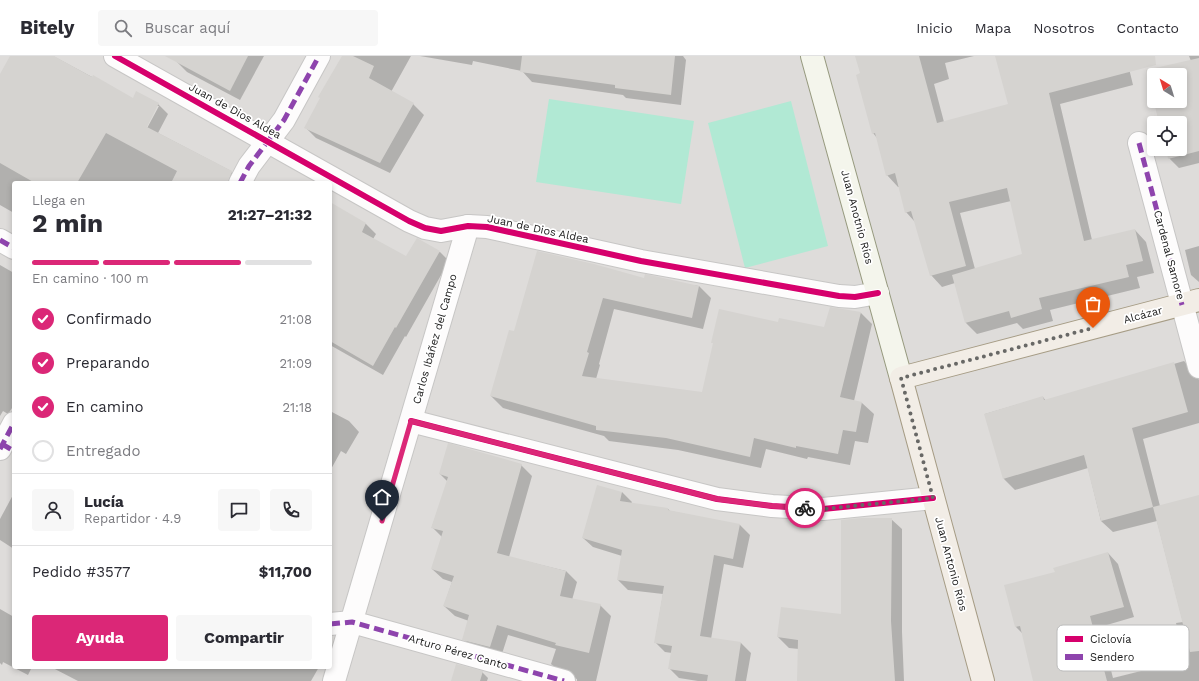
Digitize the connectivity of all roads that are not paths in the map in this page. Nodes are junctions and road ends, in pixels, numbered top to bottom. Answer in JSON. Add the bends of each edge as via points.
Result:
{"nodes":[{"id":1,"x":115,"y":56,"type":"edge"},
{"id":2,"x":319,"y":56,"type":"edge"},
{"id":3,"x":812,"y":56,"type":"edge"},
{"id":4,"x":268,"y":141,"type":"junction"},
{"id":5,"x":1139,"y":143,"type":"dead end"},
{"id":6,"x":241,"y":181,"type":"edge"},
{"id":7,"x":468,"y":226,"type":"junction"},
{"id":8,"x":0,"y":240,"type":"edge"},
{"id":9,"x":12,"y":247,"type":"edge"},
{"id":10,"x":878,"y":293,"type":"junction"},
{"id":11,"x":1190,"y":303,"type":"edge"},
{"id":12,"x":1199,"y":367,"type":"edge"},
{"id":13,"x":901,"y":378,"type":"junction"},
{"id":14,"x":411,"y":421,"type":"junction"},
{"id":15,"x":12,"y":429,"type":"edge"},
{"id":16,"x":5,"y":448,"type":"edge"},
{"id":17,"x":933,"y":498,"type":"junction"},
{"id":18,"x":352,"y":622,"type":"junction"},
{"id":19,"x":332,"y":624,"type":"edge"},
{"id":20,"x":334,"y":681,"type":"edge"},
{"id":21,"x":564,"y":681,"type":"edge"},
{"id":22,"x":983,"y":681,"type":"edge"}],
"edges":[{"from":1,"to":4,"type":"street","name":"Juan de Dios Aldea"},
{"from":2,"to":4,"type":"street","via":[[284,120]]},
{"from":3,"to":10,"type":"main road","name":"Juan Anotnio Ríos"},
{"from":4,"to":6,"type":"street"},
{"from":4,"to":7,"type":"street","name":"Juan de Dios Aldea","via":[[425,228],[441,231]]},
{"from":5,"to":11,"type":"street","name":"Cardenal Samore"},
{"from":7,"to":10,"type":"street","name":"Juan de Dios Aldea","via":[[487,227],[641,261],[838,296],[855,297]]},
{"from":7,"to":14,"type":"street","name":"Carlos Ibáñez del Campo"},
{"from":8,"to":9,"type":"street"},
{"from":10,"to":13,"type":"main road","name":"Juan Anotnio Ríos"},
{"from":11,"to":12,"type":"street","name":"Cardenal Samore"},
{"from":11,"to":13,"type":"main road","name":"Alcázar"},
{"from":13,"to":17,"type":"main road","name":"Juan Antonio Ríos"},
{"from":14,"to":17,"type":"street","via":[[717,499],[823,509]]},
{"from":14,"to":18,"type":"street","name":"Carlos Ibáñez del Campo"},
{"from":15,"to":16,"type":"street"},
{"from":17,"to":22,"type":"main road","name":"Juan Antonio Ríos"},
{"from":18,"to":19,"type":"street"},
{"from":18,"to":20,"type":"street","name":"Carlos Ibáñez del Campo"},
{"from":18,"to":21,"type":"street","name":"Arturo Pérez Canto"}]}
